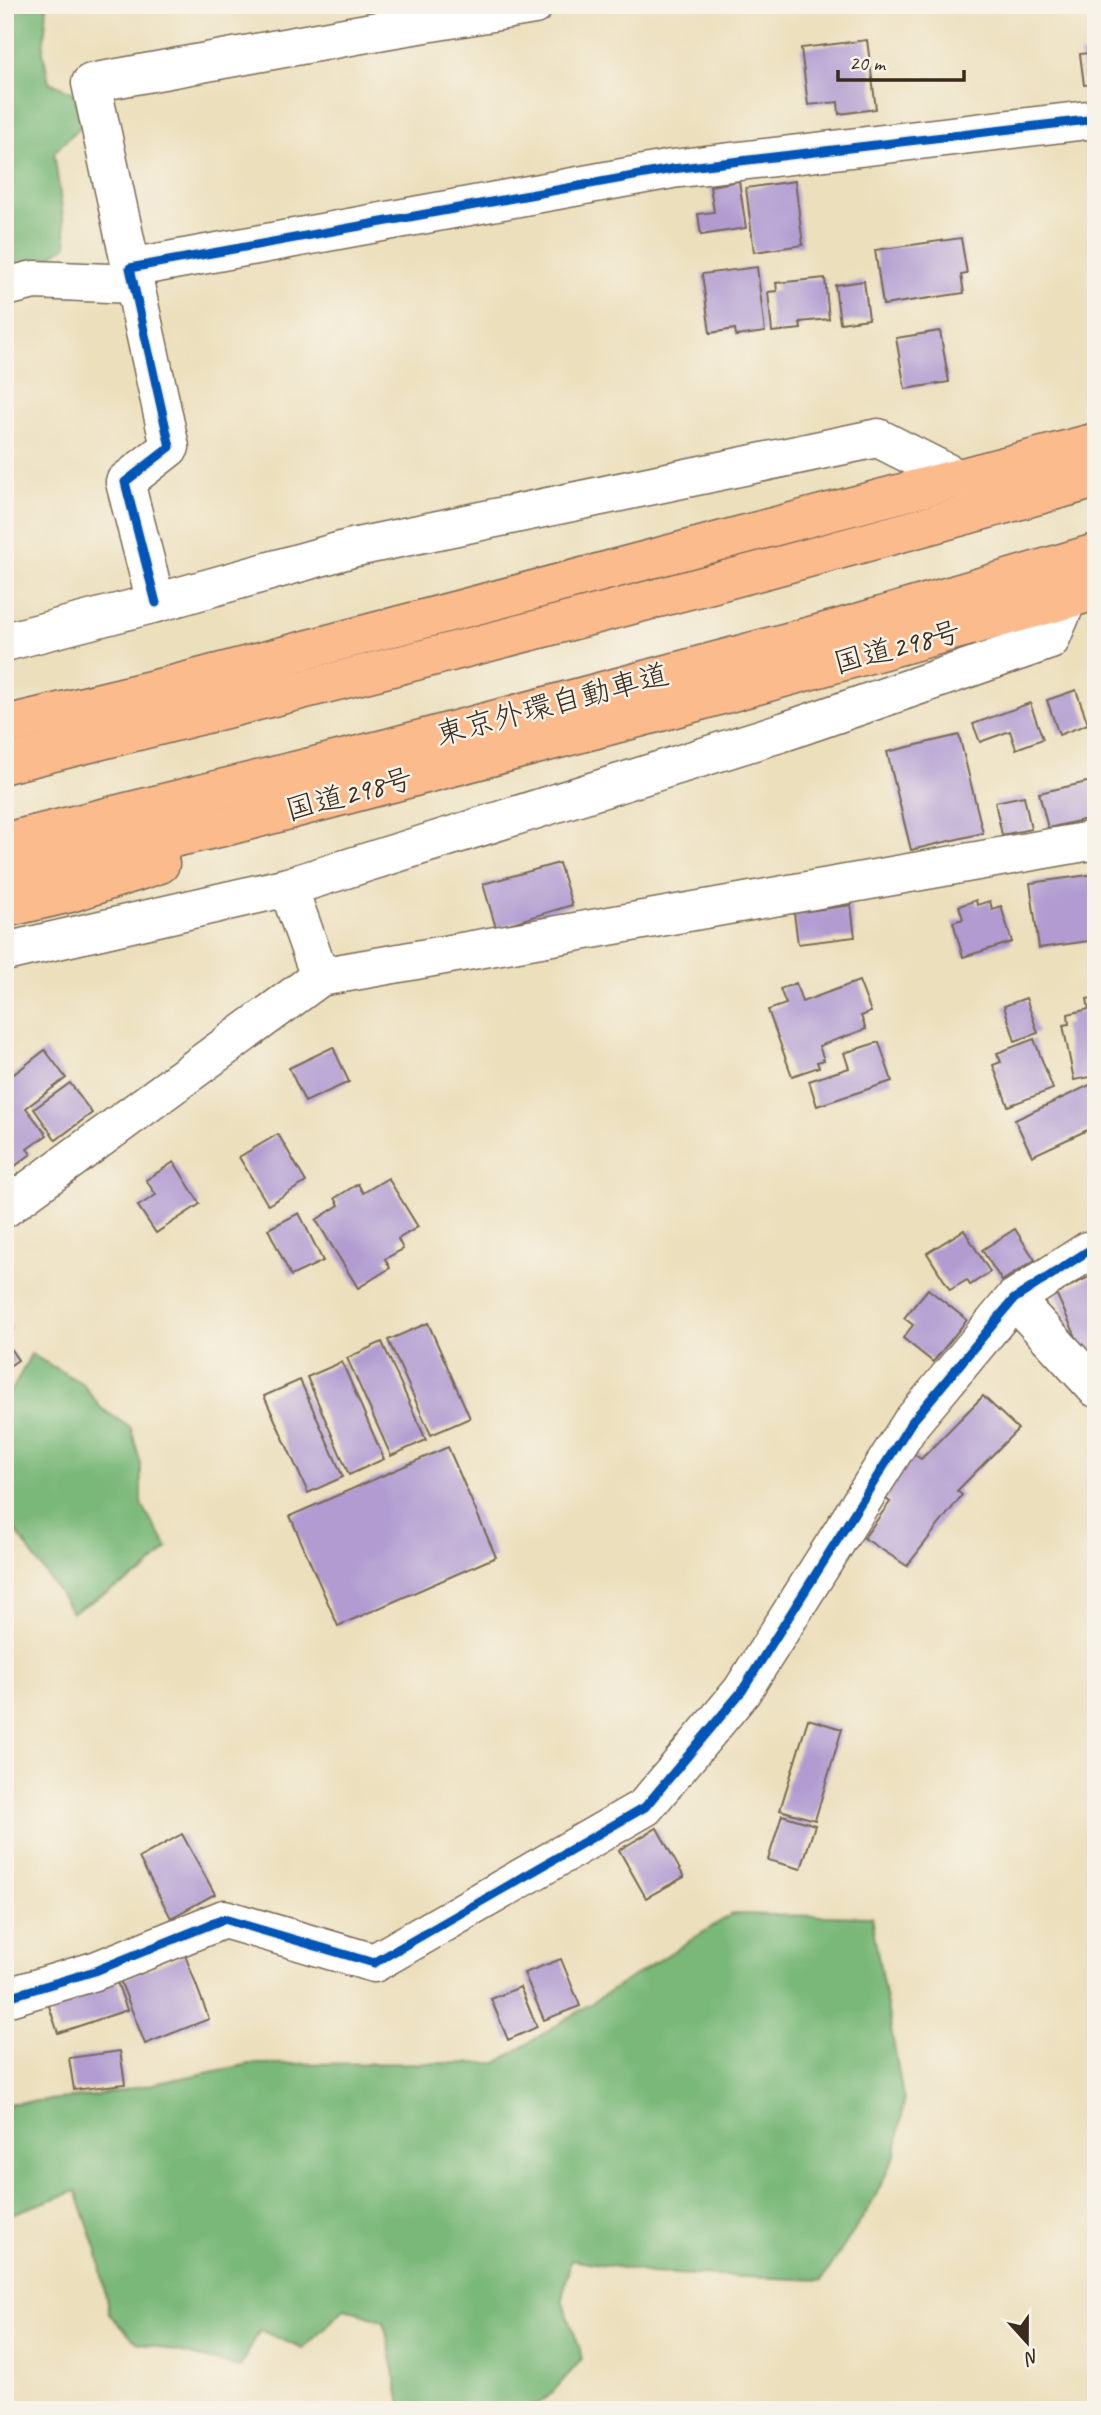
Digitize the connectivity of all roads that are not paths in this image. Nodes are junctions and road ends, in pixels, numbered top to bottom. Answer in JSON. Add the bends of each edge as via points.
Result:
{"nodes":[{"id":1,"x":534,"y":5,"type":"edge"},
{"id":2,"x":1096,"y":119,"type":"edge"},
{"id":3,"x":132,"y":276,"type":"junction"},
{"id":4,"x":5,"y":287,"type":"edge"},
{"id":5,"x":1096,"y":442,"type":"edge"},
{"id":6,"x":959,"y":479,"type":"junction"},
{"id":7,"x":1096,"y":479,"type":"edge"},
{"id":8,"x":693,"y":549,"type":"junction"},
{"id":9,"x":1096,"y":554,"type":"edge"},
{"id":10,"x":1081,"y":596,"type":"edge"},
{"id":11,"x":156,"y":603,"type":"junction"},
{"id":12,"x":5,"y":642,"type":"edge"},
{"id":13,"x":5,"y":700,"type":"edge"},
{"id":14,"x":5,"y":725,"type":"edge"},
{"id":15,"x":475,"y":761,"type":"junction"},
{"id":16,"x":5,"y":764,"type":"edge"},
{"id":17,"x":1096,"y":841,"type":"edge"},
{"id":18,"x":5,"y":842,"type":"edge"},
{"id":19,"x":5,"y":876,"type":"edge"},
{"id":20,"x":288,"y":887,"type":"junction"},
{"id":21,"x":5,"y":908,"type":"edge"},
{"id":22,"x":5,"y":952,"type":"edge"},
{"id":23,"x":320,"y":977,"type":"junction"},
{"id":24,"x":5,"y":1208,"type":"edge"},
{"id":25,"x":1096,"y":1250,"type":"edge"},
{"id":26,"x":1014,"y":1299,"type":"junction"},
{"id":27,"x":1096,"y":1388,"type":"edge"},
{"id":28,"x":5,"y":1998,"type":"edge"}],
"edges":[{"from":1,"to":3,"type":"street","via":[[91,83]]},
{"from":2,"to":3,"type":"street","via":[[672,169]]},
{"from":3,"to":4,"type":"street","via":[[34,280]]},
{"from":3,"to":11,"type":"street","via":[[170,447],[125,482]]},
{"from":5,"to":6,"type":"highway"},
{"from":6,"to":8,"type":"highway"},
{"from":6,"to":11,"type":"street","via":[[878,438],[352,548]]},
{"from":7,"to":16,"type":"highway","via":[[777,568]]},
{"from":8,"to":13,"type":"highway","via":[[406,606]]},
{"from":8,"to":14,"type":"highway"},
{"from":9,"to":18,"type":"highway","name":"東京外環自動車道","via":[[401,745]]},
{"from":10,"to":15,"type":"highway","name":"国道298号"},
{"from":10,"to":20,"type":"street","via":[[1050,640],[786,731]]},
{"from":11,"to":12,"type":"street"},
{"from":15,"to":19,"type":"highway","name":"国道298号","via":[[232,825]]},
{"from":15,"to":21,"type":"highway","via":[[70,893]]},
{"from":17,"to":23,"type":"street"},
{"from":20,"to":22,"type":"street"},
{"from":20,"to":23,"type":"street"},
{"from":23,"to":24,"type":"street"},
{"from":25,"to":26,"type":"street"},
{"from":26,"to":27,"type":"street"},
{"from":26,"to":28,"type":"street","via":[[911,1423],[743,1691],[645,1807],[374,1963],[224,1919],[95,1971]]}]}
